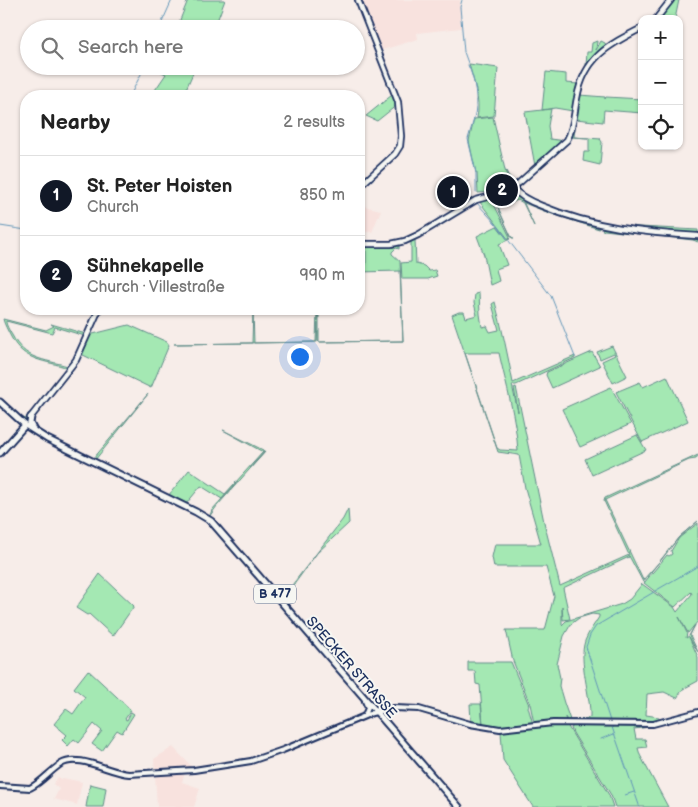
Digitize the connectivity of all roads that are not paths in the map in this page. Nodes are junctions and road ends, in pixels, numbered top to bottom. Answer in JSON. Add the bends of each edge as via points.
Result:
{"nodes":[{"id":1,"x":358,"y":0,"type":"edge"},
{"id":2,"x":671,"y":0,"type":"edge"},
{"id":3,"x":659,"y":15,"type":"edge"},
{"id":4,"x":638,"y":30,"type":"edge"},
{"id":5,"x":365,"y":182,"type":"edge"},
{"id":6,"x":513,"y":188,"type":"junction"},
{"id":7,"x":505,"y":192,"type":"junction"},
{"id":8,"x":518,"y":194,"type":"junction"},
{"id":9,"x":698,"y":236,"type":"edge"},
{"id":10,"x":365,"y":244,"type":"edge"},
{"id":11,"x":96,"y":315,"type":"edge"},
{"id":12,"x":0,"y":402,"type":"edge"},
{"id":13,"x":12,"y":415,"type":"junction"},
{"id":14,"x":31,"y":418,"type":"junction"},
{"id":15,"x":25,"y":425,"type":"junction"},
{"id":16,"x":34,"y":431,"type":"junction"},
{"id":17,"x":19,"y":432,"type":"junction"},
{"id":18,"x":0,"y":453,"type":"edge"},
{"id":19,"x":356,"y":689,"type":"junction"},
{"id":20,"x":390,"y":708,"type":"junction"},
{"id":21,"x":376,"y":712,"type":"junction"},
{"id":22,"x":698,"y":712,"type":"edge"},
{"id":23,"x":364,"y":716,"type":"junction"},
{"id":24,"x":389,"y":727,"type":"junction"},
{"id":25,"x":0,"y":786,"type":"edge"},
{"id":26,"x":459,"y":807,"type":"edge"}],
"edges":[{"from":1,"to":5,"type":"main road","via":[[398,102],[401,134],[395,154]]},
{"from":2,"to":3,"type":"main road"},
{"from":4,"to":6,"type":"main road","via":[[610,45],[594,60],[580,86],[567,140]]},
{"from":6,"to":7,"type":"main road"},
{"from":6,"to":8,"type":"main road"},
{"from":7,"to":8,"type":"main road"},
{"from":7,"to":10,"type":"main road","via":[[476,200],[405,241]]},
{"from":8,"to":9,"type":"main road","via":[[591,223]]},
{"from":11,"to":14,"type":"main road","via":[[76,360]]},
{"from":12,"to":13,"type":"main road","name":"SPECKER STRASSE","number":"B 477"},
{"from":13,"to":15,"type":"main road","name":"SPECKER STRASSE","number":"B 477"},
{"from":13,"to":17,"type":"main road","via":[[19,424]]},
{"from":14,"to":15,"type":"main road"},
{"from":14,"to":16,"type":"main road","via":[[30,425]]},
{"from":15,"to":16,"type":"main road","name":"SPECKER STRASSE","number":"B 477"},
{"from":15,"to":17,"type":"main road"},
{"from":16,"to":19,"type":"main road","name":"SPECKER STRASSE","number":"B 477","via":[[208,519]]},
{"from":17,"to":18,"type":"main road"},
{"from":19,"to":21,"type":"main road","name":"SPECKER STRASSE","number":"B 477"},
{"from":19,"to":23,"type":"street","via":[[368,706]]},
{"from":20,"to":21,"type":"street"},
{"from":20,"to":22,"type":"street","via":[[421,709],[488,728],[551,723],[653,724]]},
{"from":20,"to":24,"type":"street","via":[[384,716]]},
{"from":21,"to":23,"type":"street"},
{"from":21,"to":24,"type":"main road","name":"SPECKER STRASSE","number":"B 477"},
{"from":23,"to":25,"type":"street","via":[[272,754],[225,766],[127,774],[81,762],[66,762],[32,788]]},
{"from":24,"to":26,"type":"main road","name":"SPECKER STRASSE","number":"B 477"}]}
